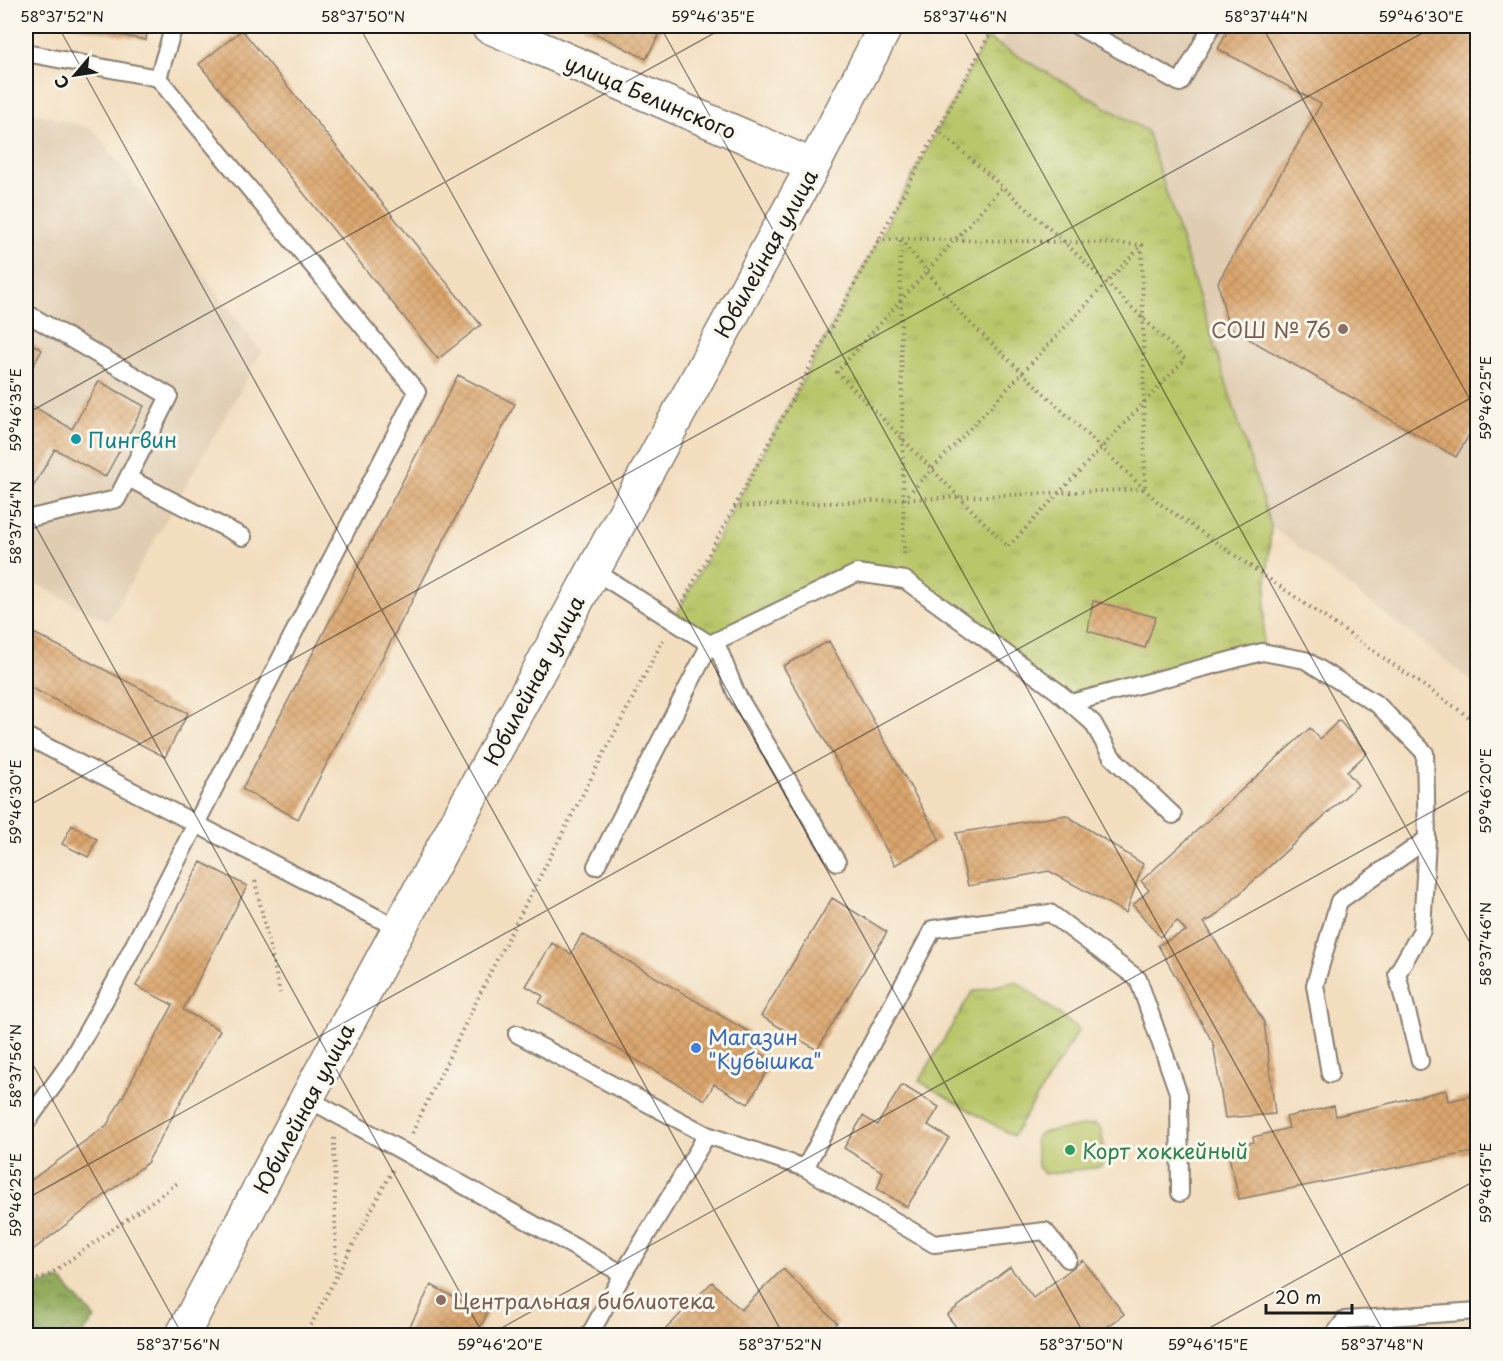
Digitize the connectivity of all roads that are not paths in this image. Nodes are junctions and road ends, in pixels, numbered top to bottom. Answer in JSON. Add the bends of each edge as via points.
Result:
{"nodes":[{"id":1,"x":174,"y":26,"type":"edge"},
{"id":2,"x":488,"y":26,"type":"edge"},
{"id":3,"x":886,"y":26,"type":"edge"},
{"id":4,"x":1077,"y":26,"type":"edge"},
{"id":5,"x":1212,"y":26,"type":"edge"},
{"id":6,"x":26,"y":53,"type":"edge"},
{"id":7,"x":158,"y":78,"type":"junction"},
{"id":8,"x":813,"y":166,"type":"junction"},
{"id":9,"x":26,"y":313,"type":"edge"},
{"id":10,"x":128,"y":478,"type":"junction"},
{"id":11,"x":26,"y":516,"type":"edge"},
{"id":12,"x":243,"y":537,"type":"dead end"},
{"id":13,"x":593,"y":570,"type":"junction"},
{"id":14,"x":710,"y":644,"type":"junction"},
{"id":15,"x":1071,"y":703,"type":"junction"},
{"id":16,"x":26,"y":736,"type":"edge"},
{"id":17,"x":1173,"y":815,"type":"dead end"},
{"id":18,"x":197,"y":824,"type":"junction"},
{"id":19,"x":1427,"y":839,"type":"junction"},
{"id":20,"x":837,"y":862,"type":"dead end"},
{"id":21,"x":596,"y":866,"type":"dead end"},
{"id":22,"x":399,"y":928,"type":"junction"},
{"id":23,"x":517,"y":1034,"type":"dead end"},
{"id":24,"x":1420,"y":1061,"type":"dead end"},
{"id":25,"x":1330,"y":1074,"type":"dead end"},
{"id":26,"x":320,"y":1106,"type":"junction"},
{"id":27,"x":26,"y":1123,"type":"edge"},
{"id":28,"x":707,"y":1135,"type":"junction"},
{"id":29,"x":805,"y":1168,"type":"junction"},
{"id":30,"x":1180,"y":1193,"type":"dead end"},
{"id":31,"x":1068,"y":1259,"type":"dead end"},
{"id":32,"x":623,"y":1274,"type":"junction"},
{"id":33,"x":1478,"y":1311,"type":"edge"},
{"id":34,"x":1384,"y":1317,"type":"junction"},
{"id":35,"x":182,"y":1335,"type":"edge"},
{"id":36,"x":589,"y":1335,"type":"edge"},
{"id":37,"x":1333,"y":1335,"type":"edge"},
{"id":38,"x":1386,"y":1335,"type":"edge"}],
"edges":[{"from":1,"to":7,"type":"lane"},
{"from":2,"to":8,"type":"street","name":"улица Белинского"},
{"from":3,"to":8,"type":"street","name":"Юбилейная улица"},
{"from":4,"to":5,"type":"lane","via":[[1180,83]]},
{"from":6,"to":7,"type":"lane"},
{"from":7,"to":18,"type":"lane","via":[[417,392]]},
{"from":8,"to":13,"type":"street","name":"Юбилейная улица"},
{"from":9,"to":10,"type":"lane","via":[[169,396]]},
{"from":10,"to":11,"type":"lane","via":[[117,499]]},
{"from":10,"to":12,"type":"lane"},
{"from":13,"to":14,"type":"lane"},
{"from":13,"to":22,"type":"street","name":"Юбилейная улица"},
{"from":14,"to":15,"type":"lane","via":[[857,573],[905,580]]},
{"from":14,"to":20,"type":"lane","via":[[719,650],[736,693]]},
{"from":14,"to":21,"type":"lane"},
{"from":15,"to":17,"type":"lane","via":[[1093,723],[1112,757]]},
{"from":15,"to":19,"type":"lane","via":[[1262,652],[1305,660],[1378,705],[1425,753]]},
{"from":16,"to":18,"type":"lane"},
{"from":18,"to":22,"type":"lane"},
{"from":18,"to":27,"type":"lane","via":[[67,1067]]},
{"from":19,"to":24,"type":"lane","via":[[1422,930],[1397,974]]},
{"from":19,"to":25,"type":"lane","via":[[1339,901],[1315,986]]},
{"from":22,"to":26,"type":"street","name":"Юбилейная улица"},
{"from":23,"to":28,"type":"lane"},
{"from":26,"to":32,"type":"lane"},
{"from":26,"to":35,"type":"street","name":"Юбилейная улица"},
{"from":28,"to":29,"type":"lane"},
{"from":28,"to":32,"type":"lane"},
{"from":29,"to":30,"type":"lane","via":[[933,929],[1050,913],[1138,979],[1179,1095]]},
{"from":29,"to":31,"type":"lane","via":[[934,1244],[1045,1231]]},
{"from":32,"to":36,"type":"lane"},
{"from":33,"to":34,"type":"lane"},
{"from":34,"to":37,"type":"lane","via":[[1345,1320]]},
{"from":34,"to":38,"type":"lane"}]}
